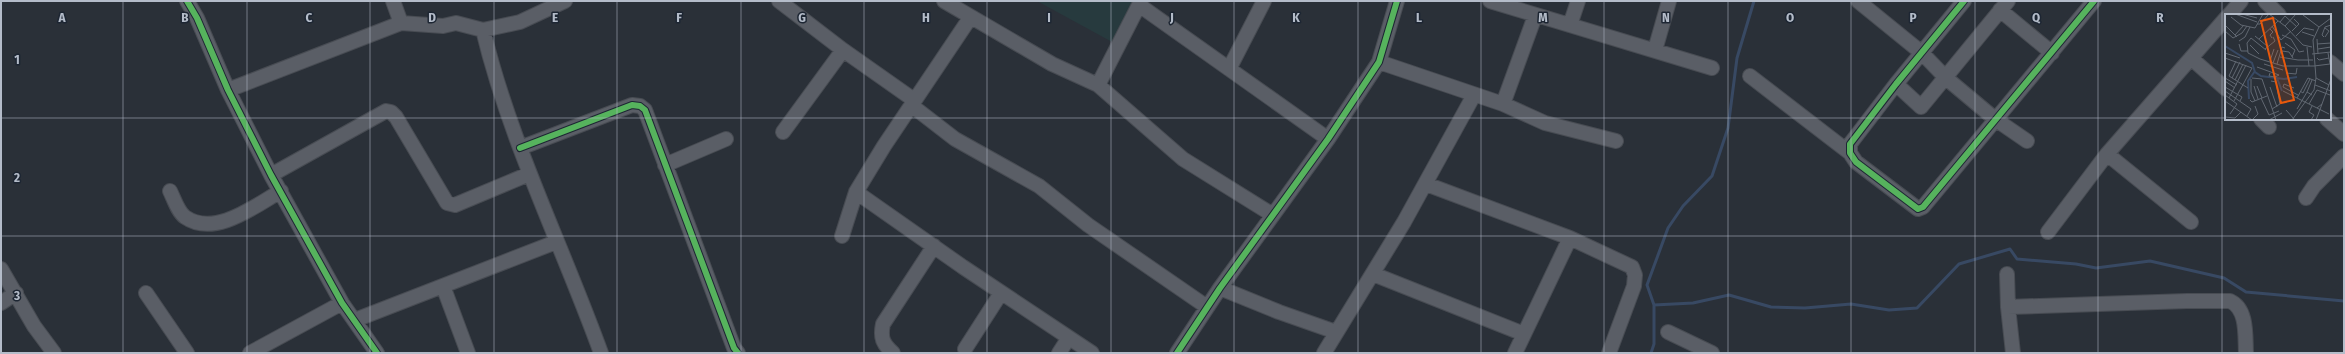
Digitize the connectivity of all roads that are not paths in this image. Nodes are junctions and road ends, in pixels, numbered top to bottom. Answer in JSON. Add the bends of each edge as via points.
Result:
{"nodes":[{"id":1,"x":187,"y":1,"type":"edge"},
{"id":2,"x":392,"y":1,"type":"edge"},
{"id":3,"x":565,"y":1,"type":"edge"},
{"id":4,"x":779,"y":1,"type":"edge"},
{"id":5,"x":944,"y":1,"type":"edge"},
{"id":6,"x":1264,"y":1,"type":"edge"},
{"id":7,"x":1397,"y":1,"type":"edge"},
{"id":8,"x":1490,"y":1,"type":"edge"},
{"id":9,"x":1578,"y":1,"type":"edge"},
{"id":10,"x":1669,"y":1,"type":"edge"},
{"id":11,"x":1964,"y":1,"type":"edge"},
{"id":12,"x":2094,"y":1,"type":"edge"},
{"id":13,"x":2241,"y":1,"type":"edge"},
{"id":14,"x":2264,"y":1,"type":"edge"},
{"id":15,"x":1140,"y":3,"type":"edge"},
{"id":16,"x":1865,"y":4,"type":"edge"},
{"id":17,"x":2004,"y":6,"type":"edge"},
{"id":18,"x":2230,"y":14,"type":"edge"},
{"id":19,"x":2278,"y":14,"type":"edge"},
{"id":20,"x":1535,"y":16,"type":"junction"},
{"id":21,"x":970,"y":18,"type":"junction"},
{"id":22,"x":2225,"y":19,"type":"edge"},
{"id":23,"x":400,"y":23,"type":"junction"},
{"id":24,"x":1570,"y":25,"type":"junction"},
{"id":25,"x":483,"y":30,"type":"junction"},
{"id":26,"x":843,"y":50,"type":"junction"},
{"id":27,"x":1655,"y":50,"type":"junction"},
{"id":28,"x":1922,"y":53,"type":"junction"},
{"id":29,"x":2052,"y":53,"type":"junction"},
{"id":30,"x":2191,"y":58,"type":"junction"},
{"id":31,"x":1379,"y":62,"type":"junction"},
{"id":32,"x":2331,"y":63,"type":"edge"},
{"id":33,"x":1712,"y":68,"type":"dead end"},
{"id":34,"x":1229,"y":69,"type":"junction"},
{"id":35,"x":2344,"y":74,"type":"edge"},
{"id":36,"x":1750,"y":76,"type":"dead end"},
{"id":37,"x":1946,"y":78,"type":"junction"},
{"id":38,"x":1896,"y":84,"type":"junction"},
{"id":39,"x":1098,"y":85,"type":"junction"},
{"id":40,"x":2225,"y":88,"type":"edge"},
{"id":41,"x":228,"y":90,"type":"junction"},
{"id":42,"x":1474,"y":95,"type":"junction"},
{"id":43,"x":912,"y":102,"type":"junction"},
{"id":44,"x":1503,"y":104,"type":"junction"},
{"id":45,"x":1995,"y":119,"type":"junction"},
{"id":46,"x":2328,"y":120,"type":"edge"},
{"id":47,"x":783,"y":132,"type":"dead end"},
{"id":48,"x":2344,"y":134,"type":"edge"},
{"id":49,"x":726,"y":139,"type":"dead end"},
{"id":50,"x":1328,"y":139,"type":"junction"},
{"id":51,"x":1616,"y":141,"type":"dead end"},
{"id":52,"x":2027,"y":141,"type":"dead end"},
{"id":53,"x":520,"y":148,"type":"junction"},
{"id":54,"x":1850,"y":153,"type":"junction"},
{"id":55,"x":2107,"y":154,"type":"junction"},
{"id":56,"x":2344,"y":156,"type":"edge"},
{"id":57,"x":665,"y":165,"type":"junction"},
{"id":58,"x":271,"y":174,"type":"junction"},
{"id":59,"x":529,"y":174,"type":"junction"},
{"id":60,"x":1426,"y":184,"type":"junction"},
{"id":61,"x":170,"y":191,"type":"dead end"},
{"id":62,"x":281,"y":191,"type":"junction"},
{"id":63,"x":856,"y":192,"type":"junction"},
{"id":64,"x":2306,"y":198,"type":"dead end"},
{"id":65,"x":1273,"y":215,"type":"junction"},
{"id":66,"x":2191,"y":222,"type":"dead end"},
{"id":67,"x":2048,"y":232,"type":"dead end"},
{"id":68,"x":842,"y":236,"type":"dead end"},
{"id":69,"x":1570,"y":238,"type":"junction"},
{"id":70,"x":556,"y":242,"type":"junction"},
{"id":71,"x":934,"y":246,"type":"junction"},
{"id":72,"x":1,"y":269,"type":"edge"},
{"id":73,"x":1374,"y":274,"type":"junction"},
{"id":74,"x":2007,"y":274,"type":"dead end"},
{"id":75,"x":444,"y":286,"type":"junction"},
{"id":76,"x":1220,"y":288,"type":"junction"},
{"id":77,"x":16,"y":293,"type":"junction"},
{"id":78,"x":146,"y":293,"type":"dead end"},
{"id":79,"x":1001,"y":293,"type":"junction"},
{"id":80,"x":1,"y":303,"type":"edge"},
{"id":81,"x":342,"y":303,"type":"junction"},
{"id":82,"x":1207,"y":307,"type":"junction"},
{"id":83,"x":2008,"y":307,"type":"junction"},
{"id":84,"x":355,"y":320,"type":"junction"},
{"id":85,"x":1336,"y":332,"type":"junction"},
{"id":86,"x":1668,"y":332,"type":"dead end"},
{"id":87,"x":1524,"y":334,"type":"junction"},
{"id":88,"x":1068,"y":339,"type":"junction"},
{"id":89,"x":965,"y":349,"type":"dead end"},
{"id":90,"x":732,"y":351,"type":"edge"},
{"id":91,"x":54,"y":353,"type":"edge"},
{"id":92,"x":187,"y":353,"type":"edge"},
{"id":93,"x":250,"y":353,"type":"edge"},
{"id":94,"x":377,"y":353,"type":"edge"},
{"id":95,"x":468,"y":353,"type":"edge"},
{"id":96,"x":601,"y":353,"type":"edge"},
{"id":97,"x":893,"y":353,"type":"edge"},
{"id":98,"x":1059,"y":353,"type":"edge"},
{"id":99,"x":1092,"y":353,"type":"edge"},
{"id":100,"x":1177,"y":353,"type":"edge"},
{"id":101,"x":1324,"y":353,"type":"edge"},
{"id":102,"x":1515,"y":353,"type":"edge"},
{"id":103,"x":1609,"y":353,"type":"edge"},
{"id":104,"x":1712,"y":353,"type":"edge"},
{"id":105,"x":2013,"y":353,"type":"edge"},
{"id":106,"x":2246,"y":353,"type":"edge"}],
"edges":[{"from":1,"to":41,"type":"street"},
{"from":2,"to":23,"type":"street"},
{"from":3,"to":25,"type":"street","via":[[520,22]]},
{"from":4,"to":26,"type":"street"},
{"from":5,"to":21,"type":"street"},
{"from":6,"to":34,"type":"street"},
{"from":7,"to":31,"type":"street"},
{"from":8,"to":20,"type":"street"},
{"from":9,"to":24,"type":"street"},
{"from":10,"to":27,"type":"street"},
{"from":11,"to":28,"type":"street"},
{"from":12,"to":29,"type":"street"},
{"from":13,"to":18,"type":"street"},
{"from":14,"to":19,"type":"street"},
{"from":15,"to":34,"type":"street"},
{"from":15,"to":39,"type":"street"},
{"from":16,"to":28,"type":"street"},
{"from":17,"to":29,"type":"street"},
{"from":17,"to":37,"type":"street"},
{"from":20,"to":24,"type":"street"},
{"from":20,"to":44,"type":"street"},
{"from":21,"to":39,"type":"street","via":[[1052,64]]},
{"from":21,"to":43,"type":"street"},
{"from":22,"to":30,"type":"street"},
{"from":23,"to":25,"type":"street","via":[[443,26],[456,23]]},
{"from":23,"to":41,"type":"street"},
{"from":24,"to":27,"type":"street"},
{"from":25,"to":53,"type":"street","via":[[489,57]]},
{"from":26,"to":43,"type":"street"},
{"from":26,"to":47,"type":"street"},
{"from":27,"to":33,"type":"street"},
{"from":28,"to":37,"type":"street"},
{"from":28,"to":38,"type":"street"},
{"from":29,"to":45,"type":"street"},
{"from":30,"to":40,"type":"street"},
{"from":30,"to":55,"type":"street"},
{"from":31,"to":42,"type":"street"},
{"from":31,"to":50,"type":"street"},
{"from":32,"to":35,"type":"street"},
{"from":34,"to":50,"type":"street"},
{"from":36,"to":54,"type":"street"},
{"from":37,"to":38,"type":"street","via":[[1921,107]]},
{"from":37,"to":45,"type":"street"},
{"from":38,"to":54,"type":"street","via":[[1850,144]]},
{"from":39,"to":65,"type":"street","via":[[1183,159]]},
{"from":41,"to":58,"type":"street"},
{"from":42,"to":44,"type":"street"},
{"from":42,"to":60,"type":"street"},
{"from":43,"to":63,"type":"street"},
{"from":43,"to":82,"type":"street","via":[[955,139],[1039,186],[1088,225]]},
{"from":44,"to":51,"type":"street","via":[[1545,123]]},
{"from":45,"to":52,"type":"street"},
{"from":45,"to":54,"type":"street","via":[[1923,207],[1918,209],[1856,162]]},
{"from":46,"to":48,"type":"street"},
{"from":49,"to":57,"type":"street"},
{"from":50,"to":65,"type":"street"},
{"from":53,"to":57,"type":"street","via":[[636,105],[644,110]]},
{"from":53,"to":59,"type":"street"},
{"from":55,"to":66,"type":"street"},
{"from":55,"to":67,"type":"street"},
{"from":56,"to":64,"type":"street","via":[[2314,186]]},
{"from":57,"to":90,"type":"street"},
{"from":58,"to":59,"type":"street","via":[[386,111],[396,117],[447,203],[455,205]]},
{"from":58,"to":62,"type":"street"},
{"from":59,"to":70,"type":"street"},
{"from":60,"to":69,"type":"street"},
{"from":60,"to":73,"type":"street"},
{"from":61,"to":62,"type":"street","via":[[185,217],[196,222],[213,224],[231,219]]},
{"from":62,"to":81,"type":"street"},
{"from":63,"to":68,"type":"street"},
{"from":63,"to":71,"type":"street"},
{"from":65,"to":76,"type":"street"},
{"from":69,"to":87,"type":"street"},
{"from":69,"to":103,"type":"street","via":[[1632,267],[1635,275]]},
{"from":70,"to":75,"type":"street"},
{"from":70,"to":96,"type":"street"},
{"from":71,"to":79,"type":"street"},
{"from":71,"to":97,"type":"street","via":[[883,324],[881,336],[885,346]]},
{"from":72,"to":77,"type":"street"},
{"from":73,"to":85,"type":"street"},
{"from":73,"to":87,"type":"street"},
{"from":74,"to":83,"type":"street"},
{"from":75,"to":84,"type":"street"},
{"from":75,"to":95,"type":"street"},
{"from":76,"to":82,"type":"street"},
{"from":76,"to":85,"type":"street"},
{"from":77,"to":80,"type":"street"},
{"from":77,"to":91,"type":"street","via":[[34,326]]},
{"from":78,"to":92,"type":"street"},
{"from":79,"to":88,"type":"street"},
{"from":79,"to":89,"type":"street"},
{"from":81,"to":84,"type":"street"},
{"from":81,"to":93,"type":"street"},
{"from":82,"to":100,"type":"street"},
{"from":83,"to":105,"type":"street"},
{"from":83,"to":106,"type":"street","via":[[2230,301],[2235,303],[2242,314]]},
{"from":84,"to":94,"type":"street"},
{"from":85,"to":101,"type":"street"},
{"from":86,"to":104,"type":"street"},
{"from":87,"to":102,"type":"street"},
{"from":88,"to":98,"type":"street"},
{"from":88,"to":99,"type":"street"}]}
